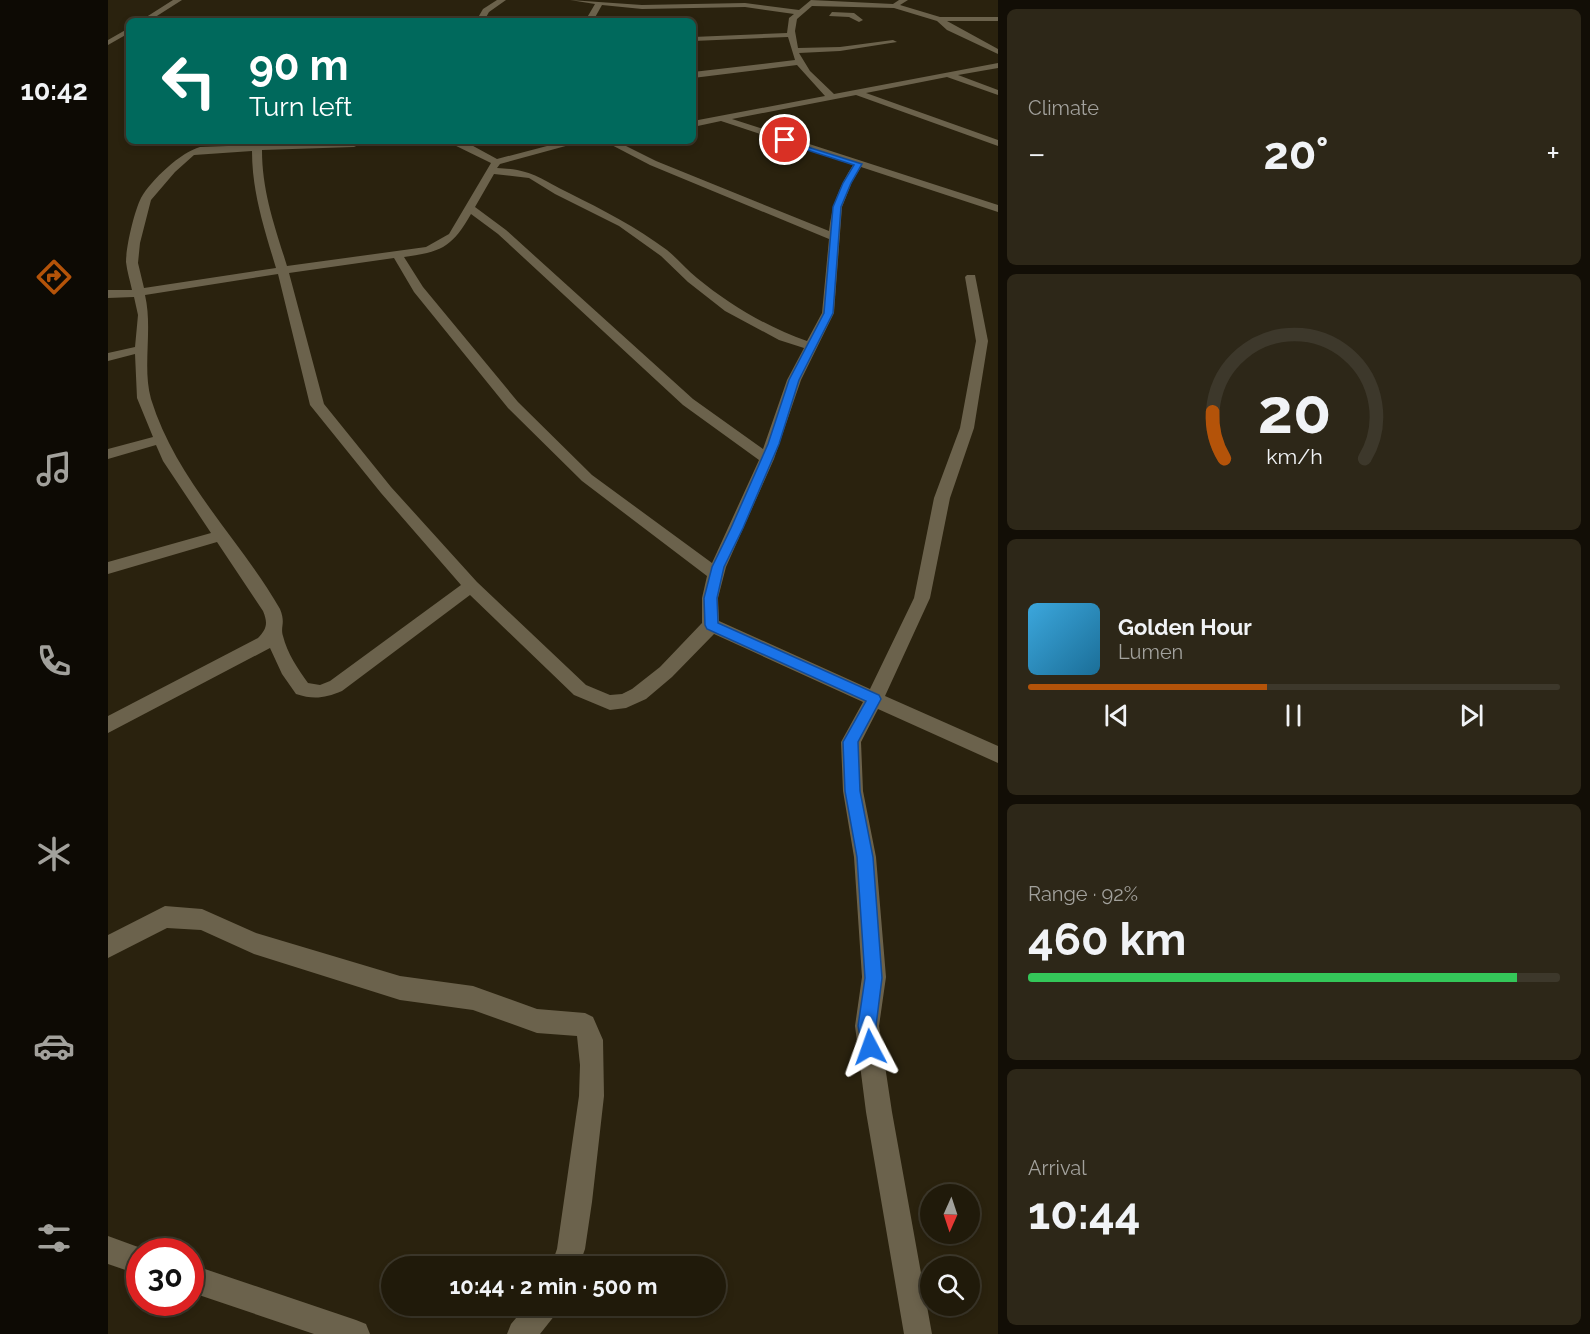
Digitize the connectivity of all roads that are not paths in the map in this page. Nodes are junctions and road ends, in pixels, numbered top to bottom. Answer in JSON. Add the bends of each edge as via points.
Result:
{"nodes":[{"id":1,"x":178,"y":0,"type":"edge"},
{"id":2,"x":502,"y":0,"type":"edge"},
{"id":3,"x":574,"y":0,"type":"edge"},
{"id":4,"x":694,"y":0,"type":"edge"},
{"id":5,"x":905,"y":0,"type":"edge"},
{"id":6,"x":812,"y":2,"type":"edge"},
{"id":7,"x":599,"y":4,"type":"junction"},
{"id":8,"x":711,"y":5,"type":"junction"},
{"id":9,"x":894,"y":6,"type":"junction"},
{"id":10,"x":798,"y":13,"type":"junction"},
{"id":11,"x":825,"y":14,"type":"dead end"},
{"id":12,"x":811,"y":15,"type":"dead end"},
{"id":13,"x":149,"y":18,"type":"edge"},
{"id":14,"x":482,"y":18,"type":"edge"},
{"id":15,"x":591,"y":18,"type":"edge"},
{"id":16,"x":940,"y":19,"type":"junction"},
{"id":17,"x":998,"y":19,"type":"edge"},
{"id":18,"x":858,"y":20,"type":"dead end"},
{"id":19,"x":126,"y":32,"type":"edge"},
{"id":20,"x":790,"y":35,"type":"junction"},
{"id":21,"x":696,"y":39,"type":"edge"},
{"id":22,"x":893,"y":42,"type":"dead end"},
{"id":23,"x":108,"y":43,"type":"edge"},
{"id":24,"x":794,"y":51,"type":"junction"},
{"id":25,"x":998,"y":52,"type":"edge"},
{"id":26,"x":800,"y":62,"type":"junction"},
{"id":27,"x":998,"y":65,"type":"edge"},
{"id":28,"x":696,"y":75,"type":"edge"},
{"id":29,"x":948,"y":75,"type":"junction"},
{"id":30,"x":856,"y":92,"type":"junction"},
{"id":31,"x":998,"y":93,"type":"edge"},
{"id":32,"x":832,"y":97,"type":"junction"},
{"id":33,"x":722,"y":118,"type":"junction"},
{"id":34,"x":696,"y":123,"type":"edge"},
{"id":35,"x":998,"y":143,"type":"edge"},
{"id":36,"x":239,"y":144,"type":"edge"},
{"id":37,"x":354,"y":144,"type":"edge"},
{"id":38,"x":462,"y":144,"type":"edge"},
{"id":39,"x":541,"y":144,"type":"edge"},
{"id":40,"x":615,"y":144,"type":"edge"},
{"id":41,"x":256,"y":147,"type":"junction"},
{"id":42,"x":859,"y":164,"type":"junction"},
{"id":43,"x":493,"y":167,"type":"junction"},
{"id":44,"x":470,"y":208,"type":"junction"},
{"id":45,"x":998,"y":209,"type":"edge"},
{"id":46,"x":834,"y":237,"type":"junction"},
{"id":47,"x":398,"y":256,"type":"junction"},
{"id":48,"x":283,"y":270,"type":"junction"},
{"id":49,"x":971,"y":277,"type":"dead end"},
{"id":50,"x":137,"y":293,"type":"junction"},
{"id":51,"x":108,"y":294,"type":"edge"},
{"id":52,"x":812,"y":347,"type":"junction"},
{"id":53,"x":141,"y":349,"type":"junction"},
{"id":54,"x":108,"y":357,"type":"edge"},
{"id":55,"x":160,"y":439,"type":"junction"},
{"id":56,"x":108,"y":454,"type":"edge"},
{"id":57,"x":767,"y":459,"type":"junction"},
{"id":58,"x":221,"y":535,"type":"junction"},
{"id":59,"x":108,"y":568,"type":"edge"},
{"id":60,"x":716,"y":574,"type":"junction"},
{"id":61,"x":471,"y":586,"type":"junction"},
{"id":62,"x":711,"y":625,"type":"junction"},
{"id":63,"x":273,"y":634,"type":"junction"},
{"id":64,"x":874,"y":699,"type":"junction"},
{"id":65,"x":108,"y":725,"type":"edge"},
{"id":66,"x":998,"y":755,"type":"edge"},
{"id":67,"x":108,"y":947,"type":"edge"},
{"id":68,"x":108,"y":1250,"type":"edge"},
{"id":69,"x":126,"y":1256,"type":"edge"},
{"id":70,"x":569,"y":1256,"type":"edge"},
{"id":71,"x":204,"y":1283,"type":"edge"},
{"id":72,"x":535,"y":1316,"type":"edge"},
{"id":73,"x":356,"y":1334,"type":"edge"},
{"id":74,"x":521,"y":1334,"type":"edge"},
{"id":75,"x":918,"y":1334,"type":"edge"}],
"edges":[{"from":1,"to":13,"type":"street"},
{"from":2,"to":14,"type":"street"},
{"from":3,"to":7,"type":"street"},
{"from":4,"to":8,"type":"street"},
{"from":5,"to":9,"type":"street"},
{"from":6,"to":9,"type":"street"},
{"from":6,"to":10,"type":"street"},
{"from":7,"to":8,"type":"street"},
{"from":7,"to":15,"type":"street"},
{"from":8,"to":10,"type":"street"},
{"from":9,"to":16,"type":"street"},
{"from":10,"to":12,"type":"street"},
{"from":10,"to":20,"type":"street"},
{"from":11,"to":18,"type":"street","via":[[845,14]]},
{"from":16,"to":17,"type":"street"},
{"from":16,"to":25,"type":"street"},
{"from":19,"to":23,"type":"street"},
{"from":20,"to":21,"type":"street"},
{"from":20,"to":24,"type":"street"},
{"from":22,"to":24,"type":"street","via":[[828,51]]},
{"from":24,"to":26,"type":"street"},
{"from":26,"to":28,"type":"street"},
{"from":26,"to":32,"type":"street","via":[[813,81]]},
{"from":27,"to":29,"type":"street"},
{"from":29,"to":30,"type":"street"},
{"from":29,"to":31,"type":"street"},
{"from":30,"to":32,"type":"street"},
{"from":30,"to":35,"type":"street"},
{"from":32,"to":33,"type":"street"},
{"from":33,"to":34,"type":"street"},
{"from":33,"to":42,"type":"street"},
{"from":36,"to":41,"type":"street"},
{"from":36,"to":50,"type":"street","via":[[190,153],[146,199],[132,263]]},
{"from":37,"to":41,"type":"street"},
{"from":38,"to":43,"type":"street"},
{"from":39,"to":43,"type":"street"},
{"from":40,"to":46,"type":"street"},
{"from":41,"to":48,"type":"street","via":[[263,207]]},
{"from":42,"to":45,"type":"street"},
{"from":42,"to":46,"type":"street","via":[[841,194]]},
{"from":43,"to":44,"type":"street"},
{"from":43,"to":52,"type":"street","via":[[533,176],[623,224],[729,308],[783,337]]},
{"from":44,"to":47,"type":"street","via":[[445,243]]},
{"from":44,"to":57,"type":"street","via":[[502,232],[688,402]]},
{"from":46,"to":52,"type":"street","via":[[828,313]]},
{"from":47,"to":48,"type":"street"},
{"from":47,"to":60,"type":"street","via":[[418,289],[513,405],[587,478]]},
{"from":48,"to":50,"type":"street"},
{"from":48,"to":61,"type":"street","via":[[317,405]]},
{"from":49,"to":64,"type":"street","via":[[982,341],[967,428],[942,498],[922,598]]},
{"from":50,"to":51,"type":"street"},
{"from":50,"to":53,"type":"street","via":[[144,315]]},
{"from":52,"to":57,"type":"street","via":[[794,380]]},
{"from":53,"to":54,"type":"street"},
{"from":53,"to":55,"type":"street","via":[[144,398]]},
{"from":55,"to":56,"type":"street"},
{"from":55,"to":58,"type":"street","via":[[170,461]]},
{"from":57,"to":60,"type":"street"},
{"from":58,"to":59,"type":"street"},
{"from":58,"to":63,"type":"street","via":[[271,609],[276,621]]},
{"from":60,"to":62,"type":"street","via":[[710,598]]},
{"from":61,"to":62,"type":"street","via":[[580,690],[615,703],[647,690]]},
{"from":61,"to":63,"type":"street","via":[[358,671],[321,692],[302,689],[288,669]]},
{"from":62,"to":64,"type":"street"},
{"from":63,"to":65,"type":"street","via":[[264,643]]},
{"from":64,"to":66,"type":"street"},
{"from":64,"to":75,"type":"street","via":[[851,742],[853,791],[865,857],[873,978],[867,1026]]},
{"from":67,"to":70,"type":"street","via":[[165,917],[202,920],[254,943],[400,988],[473,998],[537,1021],[585,1025],[591,1034],[593,1078]]},
{"from":68,"to":69,"type":"street"},
{"from":71,"to":73,"type":"street"},
{"from":72,"to":74,"type":"street"}]}
